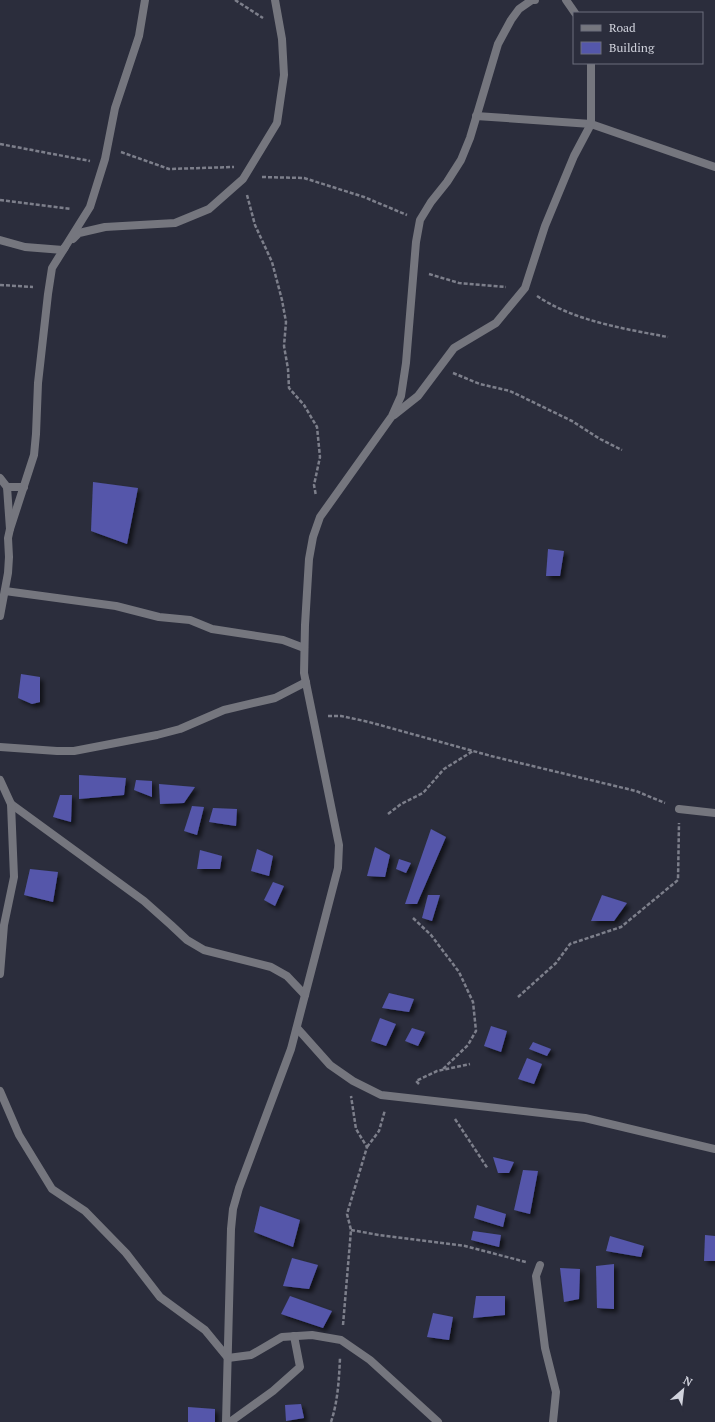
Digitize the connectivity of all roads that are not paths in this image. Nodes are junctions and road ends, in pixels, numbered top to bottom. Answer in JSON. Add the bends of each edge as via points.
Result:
{"nodes":[{"id":1,"x":145,"y":0,"type":"edge"},
{"id":2,"x":275,"y":0,"type":"edge"},
{"id":3,"x":532,"y":0,"type":"edge"},
{"id":4,"x":535,"y":0,"type":"edge"},
{"id":5,"x":566,"y":0,"type":"edge"},
{"id":6,"x":574,"y":12,"type":"edge"},
{"id":7,"x":591,"y":64,"type":"edge"},
{"id":8,"x":476,"y":116,"type":"junction"},
{"id":9,"x":591,"y":124,"type":"junction"},
{"id":10,"x":715,"y":167,"type":"edge"},
{"id":11,"x":0,"y":240,"type":"edge"},
{"id":12,"x":63,"y":250,"type":"junction"},
{"id":13,"x":392,"y":416,"type":"junction"},
{"id":14,"x":0,"y":478,"type":"edge"},
{"id":15,"x":7,"y":487,"type":"junction"},
{"id":16,"x":24,"y":487,"type":"junction"},
{"id":17,"x":10,"y":529,"type":"junction"},
{"id":18,"x":5,"y":591,"type":"junction"},
{"id":19,"x":0,"y":616,"type":"edge"},
{"id":20,"x":304,"y":648,"type":"junction"},
{"id":21,"x":306,"y":682,"type":"junction"},
{"id":22,"x":0,"y":747,"type":"edge"},
{"id":23,"x":0,"y":780,"type":"edge"},
{"id":24,"x":11,"y":804,"type":"junction"},
{"id":25,"x":679,"y":809,"type":"road end"},
{"id":26,"x":715,"y":813,"type":"edge"},
{"id":27,"x":0,"y":974,"type":"edge"},
{"id":28,"x":305,"y":995,"type":"junction"},
{"id":29,"x":297,"y":1028,"type":"junction"},
{"id":30,"x":0,"y":1091,"type":"edge"},
{"id":31,"x":715,"y":1149,"type":"edge"},
{"id":32,"x":540,"y":1265,"type":"road end"},
{"id":33,"x":294,"y":1336,"type":"junction"},
{"id":34,"x":228,"y":1358,"type":"junction"},
{"id":35,"x":226,"y":1422,"type":"edge"},
{"id":36,"x":230,"y":1422,"type":"edge"},
{"id":37,"x":438,"y":1422,"type":"edge"},
{"id":38,"x":553,"y":1422,"type":"edge"}],
"edges":[{"from":1,"to":12,"type":"street","via":[[139,36],[115,108],[108,148],[90,207]]},
{"from":2,"to":12,"type":"street","via":[[284,75],[277,123],[244,179],[209,209],[175,223],[105,227],[79,233]]},
{"from":3,"to":4,"type":"street"},
{"from":3,"to":8,"type":"street","via":[[519,9],[498,44]]},
{"from":5,"to":6,"type":"street"},
{"from":7,"to":9,"type":"street"},
{"from":8,"to":9,"type":"street"},
{"from":8,"to":13,"type":"street","via":[[461,160],[420,220],[402,390]]},
{"from":9,"to":10,"type":"street"},
{"from":9,"to":13,"type":"street","via":[[574,156],[545,226],[524,288],[496,323],[454,348],[418,396]]},
{"from":11,"to":12,"type":"street","via":[[25,247]]},
{"from":12,"to":16,"type":"street","via":[[52,268],[38,383],[34,455]]},
{"from":13,"to":20,"type":"street","via":[[320,517],[313,537],[310,558]]},
{"from":14,"to":15,"type":"street"},
{"from":15,"to":16,"type":"street"},
{"from":15,"to":17,"type":"street"},
{"from":16,"to":17,"type":"street"},
{"from":17,"to":18,"type":"street"},
{"from":18,"to":19,"type":"street"},
{"from":18,"to":20,"type":"street","via":[[116,606],[159,617],[190,620],[212,629],[283,640]]},
{"from":20,"to":21,"type":"street"},
{"from":21,"to":22,"type":"street","via":[[275,698],[224,710],[180,729],[157,735],[74,751]]},
{"from":21,"to":28,"type":"street","via":[[339,845],[339,856]]},
{"from":23,"to":24,"type":"street"},
{"from":24,"to":27,"type":"street","via":[[14,877],[4,925]]},
{"from":24,"to":28,"type":"street","via":[[144,901],[187,940],[204,950],[271,968],[287,976]]},
{"from":25,"to":26,"type":"street"},
{"from":28,"to":29,"type":"street"},
{"from":29,"to":31,"type":"street","via":[[330,1065],[348,1078],[381,1095],[584,1118]]},
{"from":29,"to":34,"type":"street","via":[[238,1188],[233,1209]]},
{"from":30,"to":34,"type":"street","via":[[19,1135],[52,1189],[85,1211],[126,1253],[160,1298],[204,1330]]},
{"from":32,"to":38,"type":"street","via":[[536,1276],[545,1348],[556,1392]]},
{"from":33,"to":34,"type":"street","via":[[282,1337],[251,1355]]},
{"from":33,"to":36,"type":"street","via":[[300,1367],[273,1391]]},
{"from":33,"to":37,"type":"street","via":[[312,1335],[341,1340],[370,1360]]},
{"from":34,"to":35,"type":"street"}]}
